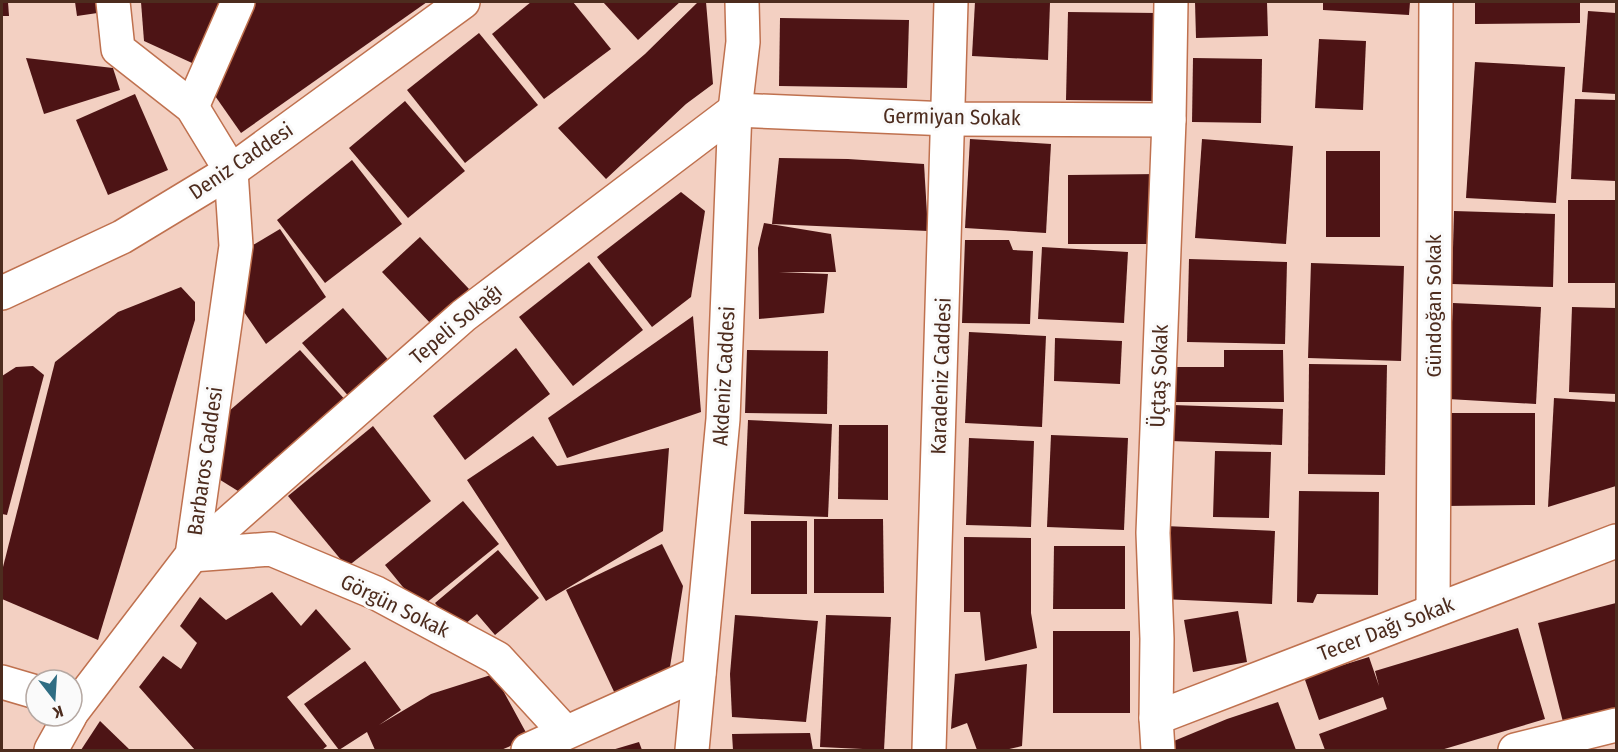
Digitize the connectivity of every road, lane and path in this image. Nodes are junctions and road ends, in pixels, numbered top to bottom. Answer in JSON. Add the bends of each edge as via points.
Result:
{"nodes":[{"id":1,"x":113,"y":2,"type":"edge"},
{"id":2,"x":238,"y":2,"type":"edge"},
{"id":3,"x":463,"y":2,"type":"edge"},
{"id":4,"x":742,"y":2,"type":"edge"},
{"id":5,"x":951,"y":2,"type":"edge"},
{"id":6,"x":1171,"y":2,"type":"edge"},
{"id":7,"x":1436,"y":2,"type":"edge"},
{"id":8,"x":192,"y":107,"type":"junction"},
{"id":9,"x":735,"y":110,"type":"junction"},
{"id":10,"x":949,"y":119,"type":"junction"},
{"id":11,"x":1169,"y":120,"type":"junction"},
{"id":12,"x":231,"y":171,"type":"junction"},
{"id":13,"x":2,"y":293,"type":"edge"},
{"id":14,"x":1617,"y":541,"type":"edge"},
{"id":15,"x":192,"y":555,"type":"junction"},
{"id":16,"x":1432,"y":612,"type":"junction"},
{"id":17,"x":699,"y":673,"type":"junction"},
{"id":18,"x":2,"y":682,"type":"edge"},
{"id":19,"x":24,"y":688,"type":"edge"},
{"id":20,"x":84,"y":695,"type":"edge"},
{"id":21,"x":1156,"y":718,"type":"junction"},
{"id":22,"x":1617,"y":725,"type":"edge"},
{"id":23,"x":63,"y":728,"type":"edge"},
{"id":24,"x":565,"y":732,"type":"junction"},
{"id":25,"x":51,"y":750,"type":"edge"},
{"id":26,"x":528,"y":750,"type":"edge"},
{"id":27,"x":692,"y":750,"type":"edge"},
{"id":28,"x":927,"y":750,"type":"edge"},
{"id":29,"x":1158,"y":750,"type":"edge"},
{"id":30,"x":1515,"y":750,"type":"edge"}],
"edges":[{"from":1,"to":8,"type":"street","via":[[118,49]]},
{"from":2,"to":8,"type":"street"},
{"from":3,"to":12,"type":"street","name":"Deniz Caddesi"},
{"from":4,"to":9,"type":"street","name":"Akdeniz Caddesi","via":[[743,42]]},
{"from":5,"to":10,"type":"street","name":"Karadeniz Caddesi"},
{"from":6,"to":11,"type":"street","name":"Üçtaş Sokak"},
{"from":7,"to":16,"type":"street","name":"Gündoğan Sokak"},
{"from":8,"to":12,"type":"street"},
{"from":9,"to":10,"type":"street","name":"Germiyan Sokak"},
{"from":9,"to":15,"type":"street","name":"Tepeli Sokağı","via":[[463,315]]},
{"from":9,"to":17,"type":"street","name":"Akdeniz Caddesi","via":[[723,419]]},
{"from":10,"to":11,"type":"street","name":"Germiyan Sokak"},
{"from":10,"to":28,"type":"street","name":"Karadeniz Caddesi"},
{"from":11,"to":21,"type":"street","name":"Üçtaş Sokak","via":[[1154,533]]},
{"from":12,"to":13,"type":"street","name":"Deniz Caddesi","via":[[122,237]]},
{"from":12,"to":15,"type":"street","name":"Barbaros Caddesi","via":[[236,246]]},
{"from":14,"to":16,"type":"street","name":"Tecer Dağı Sokak"},
{"from":15,"to":20,"type":"street","name":"Barbaros Caddesi"},
{"from":15,"to":24,"type":"street","name":"Görgün Sokak","via":[[271,549],[376,593],[496,658]]},
{"from":16,"to":21,"type":"street","name":"Tecer Dağı Sokak"},
{"from":17,"to":24,"type":"street"},
{"from":17,"to":27,"type":"street","name":"Akdeniz Caddesi"},
{"from":18,"to":19,"type":"street"},
{"from":21,"to":29,"type":"street","name":"Üçtaş Sokak"},
{"from":22,"to":30,"type":"street"},
{"from":23,"to":25,"type":"street","name":"Barbaros Caddesi"},
{"from":24,"to":26,"type":"street"}]}
